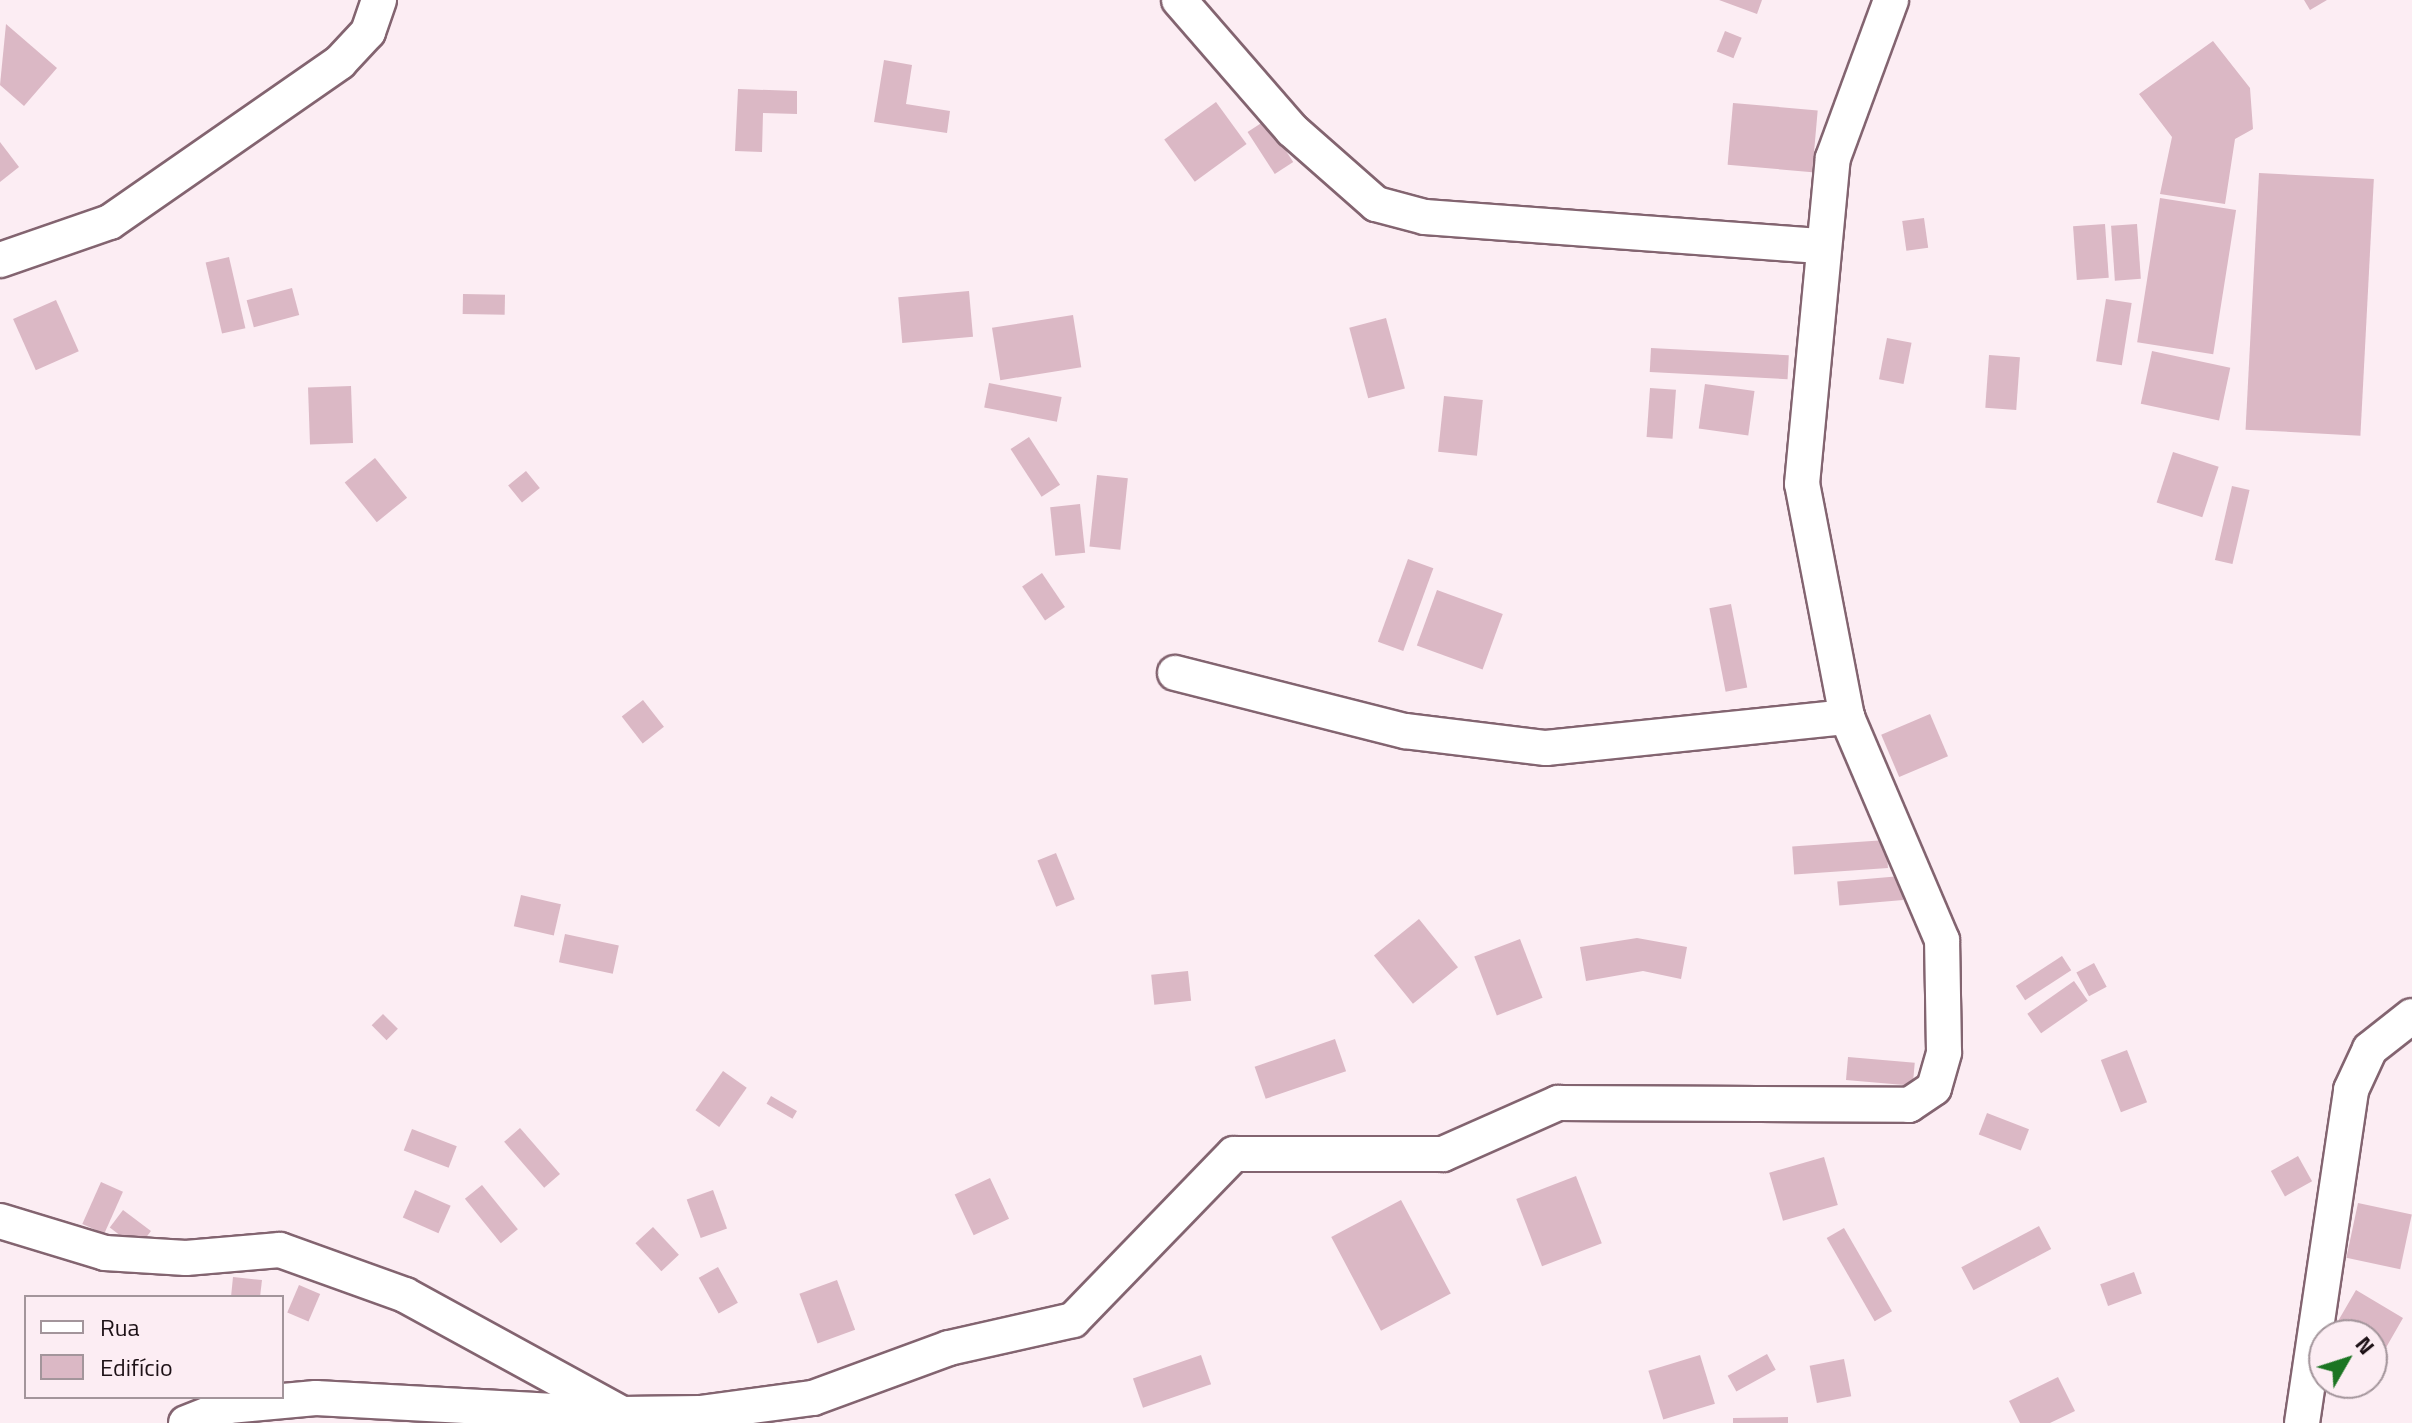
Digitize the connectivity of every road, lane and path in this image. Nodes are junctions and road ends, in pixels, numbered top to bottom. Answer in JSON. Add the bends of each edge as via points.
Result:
{"nodes":[{"id":1,"x":379,"y":0,"type":"edge"},
{"id":2,"x":1179,"y":0,"type":"edge"},
{"id":3,"x":1891,"y":0,"type":"edge"},
{"id":4,"x":1823,"y":246,"type":"junction"},
{"id":5,"x":0,"y":260,"type":"edge"},
{"id":6,"x":1175,"y":673,"type":"dead end"},
{"id":7,"x":1847,"y":717,"type":"junction"},
{"id":8,"x":2412,"y":1016,"type":"edge"},
{"id":9,"x":0,"y":1221,"type":"edge"},
{"id":10,"x":622,"y":1414,"type":"junction"},
{"id":11,"x":186,"y":1423,"type":"edge"},
{"id":12,"x":2302,"y":1423,"type":"edge"}],
"edges":[{"from":1,"to":5,"type":"street","via":[[368,32],[340,62],[110,222]]},
{"from":2,"to":4,"type":"street","via":[[1292,130],[1376,204],[1425,217]]},
{"from":3,"to":4,"type":"street","via":[[1833,158]]},
{"from":4,"to":7,"type":"street","via":[[1802,484]]},
{"from":6,"to":7,"type":"street","via":[[1405,731],[1546,748]]},
{"from":7,"to":10,"type":"street","via":[[1942,940],[1944,1052],[1934,1088],[1909,1105],[1558,1103],[1443,1154],[1234,1154],[1073,1320],[949,1348],[813,1398],[700,1413]]},
{"from":8,"to":12,"type":"street","via":[[2370,1049],[2351,1090]]},
{"from":9,"to":10,"type":"street","via":[[105,1253],[186,1258],[280,1250],[405,1295]]},
{"from":10,"to":11,"type":"street","via":[[316,1398],[229,1406]]}]}
